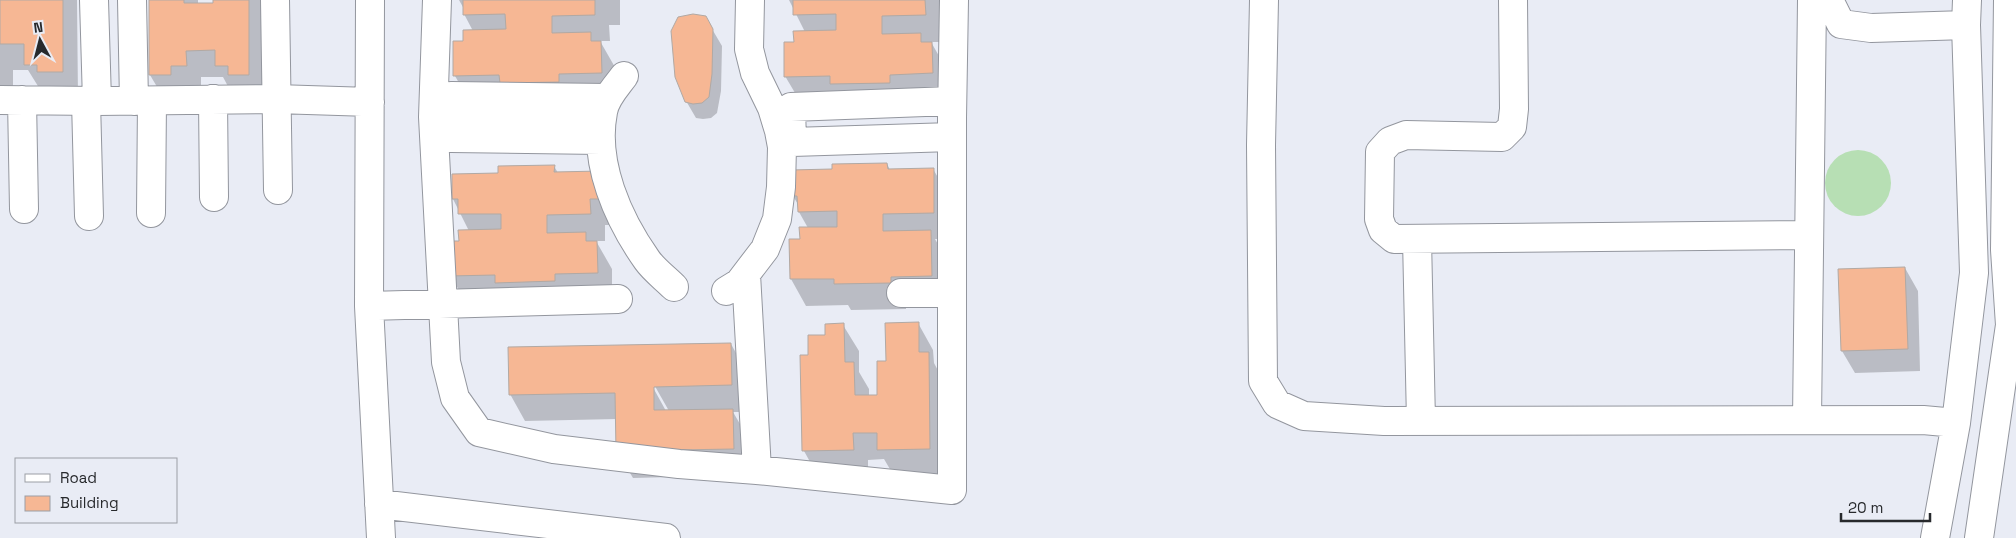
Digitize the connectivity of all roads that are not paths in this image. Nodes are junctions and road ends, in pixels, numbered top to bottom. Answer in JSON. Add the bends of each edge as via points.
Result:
{"nodes":[{"id":1,"x":94,"y":0,"type":"edge"},
{"id":2,"x":132,"y":0,"type":"edge"},
{"id":3,"x":275,"y":0,"type":"edge"},
{"id":4,"x":370,"y":0,"type":"edge"},
{"id":5,"x":437,"y":0,"type":"edge"},
{"id":6,"x":750,"y":0,"type":"edge"},
{"id":7,"x":954,"y":0,"type":"edge"},
{"id":8,"x":1264,"y":0,"type":"edge"},
{"id":9,"x":1513,"y":0,"type":"edge"},
{"id":10,"x":1812,"y":0,"type":"edge"},
{"id":11,"x":1829,"y":0,"type":"edge"},
{"id":12,"x":2008,"y":0,"type":"edge"},
{"id":13,"x":1966,"y":13,"type":"edge"},
{"id":14,"x":624,"y":76,"type":"dead end"},
{"id":15,"x":608,"y":98,"type":"junction"},
{"id":16,"x":276,"y":99,"type":"junction"},
{"id":17,"x":11,"y":100,"type":"edge"},
{"id":18,"x":213,"y":100,"type":"junction"},
{"id":19,"x":91,"y":101,"type":"junction"},
{"id":20,"x":143,"y":101,"type":"junction"},
{"id":21,"x":370,"y":102,"type":"junction"},
{"id":22,"x":782,"y":108,"type":"junction"},
{"id":23,"x":442,"y":118,"type":"junction"},
{"id":24,"x":952,"y":118,"type":"junction"},
{"id":25,"x":834,"y":120,"type":"dead end"},
{"id":26,"x":593,"y":129,"type":"junction"},
{"id":27,"x":278,"y":190,"type":"dead end"},
{"id":28,"x":214,"y":196,"type":"dead end"},
{"id":29,"x":24,"y":209,"type":"dead end"},
{"id":30,"x":151,"y":213,"type":"dead end"},
{"id":31,"x":89,"y":216,"type":"dead end"},
{"id":32,"x":1809,"y":235,"type":"junction"},
{"id":33,"x":1418,"y":239,"type":"junction"},
{"id":34,"x":674,"y":286,"type":"dead end"},
{"id":35,"x":900,"y":293,"type":"dead end"},
{"id":36,"x":951,"y":293,"type":"junction"},
{"id":37,"x":618,"y":299,"type":"dead end"},
{"id":38,"x":442,"y":305,"type":"junction"},
{"id":39,"x":369,"y":306,"type":"junction"},
{"id":40,"x":1806,"y":420,"type":"junction"},
{"id":41,"x":1421,"y":421,"type":"junction"},
{"id":42,"x":1956,"y":423,"type":"junction"},
{"id":43,"x":757,"y":470,"type":"junction"},
{"id":44,"x":379,"y":504,"type":"junction"},
{"id":45,"x":381,"y":538,"type":"edge"},
{"id":46,"x":666,"y":538,"type":"edge"},
{"id":47,"x":1935,"y":538,"type":"edge"},
{"id":48,"x":1979,"y":538,"type":"edge"}],
"edges":[{"from":1,"to":19,"type":"street"},
{"from":2,"to":20,"type":"street"},
{"from":3,"to":16,"type":"street"},
{"from":4,"to":21,"type":"street"},
{"from":5,"to":23,"type":"street"},
{"from":6,"to":22,"type":"street","via":[[749,50],[755,73]]},
{"from":7,"to":24,"type":"street"},
{"from":8,"to":41,"type":"street","via":[[1261,145],[1263,381],[1277,404],[1304,416]]},
{"from":9,"to":33,"type":"street","via":[[1512,127],[1502,136],[1406,135],[1390,141],[1380,152],[1380,219],[1383,230],[1394,239]]},
{"from":10,"to":32,"type":"street"},
{"from":11,"to":13,"type":"street","via":[[1841,24],[1871,28]]},
{"from":12,"to":48,"type":"street","via":[[2006,250],[2010,325]]},
{"from":13,"to":42,"type":"street","via":[[1974,274]]},
{"from":14,"to":15,"type":"street"},
{"from":15,"to":23,"type":"street","via":[[451,96]]},
{"from":15,"to":26,"type":"street"},
{"from":16,"to":18,"type":"street"},
{"from":16,"to":21,"type":"street"},
{"from":16,"to":27,"type":"street"},
{"from":17,"to":19,"type":"street"},
{"from":17,"to":29,"type":"street"},
{"from":18,"to":20,"type":"street"},
{"from":18,"to":28,"type":"street"},
{"from":19,"to":20,"type":"street"},
{"from":19,"to":31,"type":"street"},
{"from":20,"to":30,"type":"street"},
{"from":21,"to":39,"type":"street"},
{"from":22,"to":24,"type":"street"},
{"from":22,"to":24,"type":"street","via":[[792,142]]},
{"from":22,"to":43,"type":"street","via":[[781,187],[777,219],[765,249],[736,282]]},
{"from":23,"to":26,"type":"street"},
{"from":23,"to":38,"type":"street"},
{"from":24,"to":25,"type":"street"},
{"from":24,"to":36,"type":"street"},
{"from":26,"to":34,"type":"street","via":[[615,204],[624,222],[648,261]]},
{"from":32,"to":33,"type":"street"},
{"from":32,"to":40,"type":"street"},
{"from":33,"to":41,"type":"street"},
{"from":35,"to":36,"type":"street"},
{"from":36,"to":43,"type":"street","via":[[952,490]]},
{"from":37,"to":38,"type":"street"},
{"from":38,"to":39,"type":"street"},
{"from":38,"to":43,"type":"street","via":[[446,362],[455,398],[479,432],[554,449]]},
{"from":39,"to":44,"type":"street"},
{"from":40,"to":41,"type":"street"},
{"from":40,"to":42,"type":"street"},
{"from":42,"to":47,"type":"street"},
{"from":44,"to":45,"type":"street"},
{"from":44,"to":46,"type":"street"}]}
